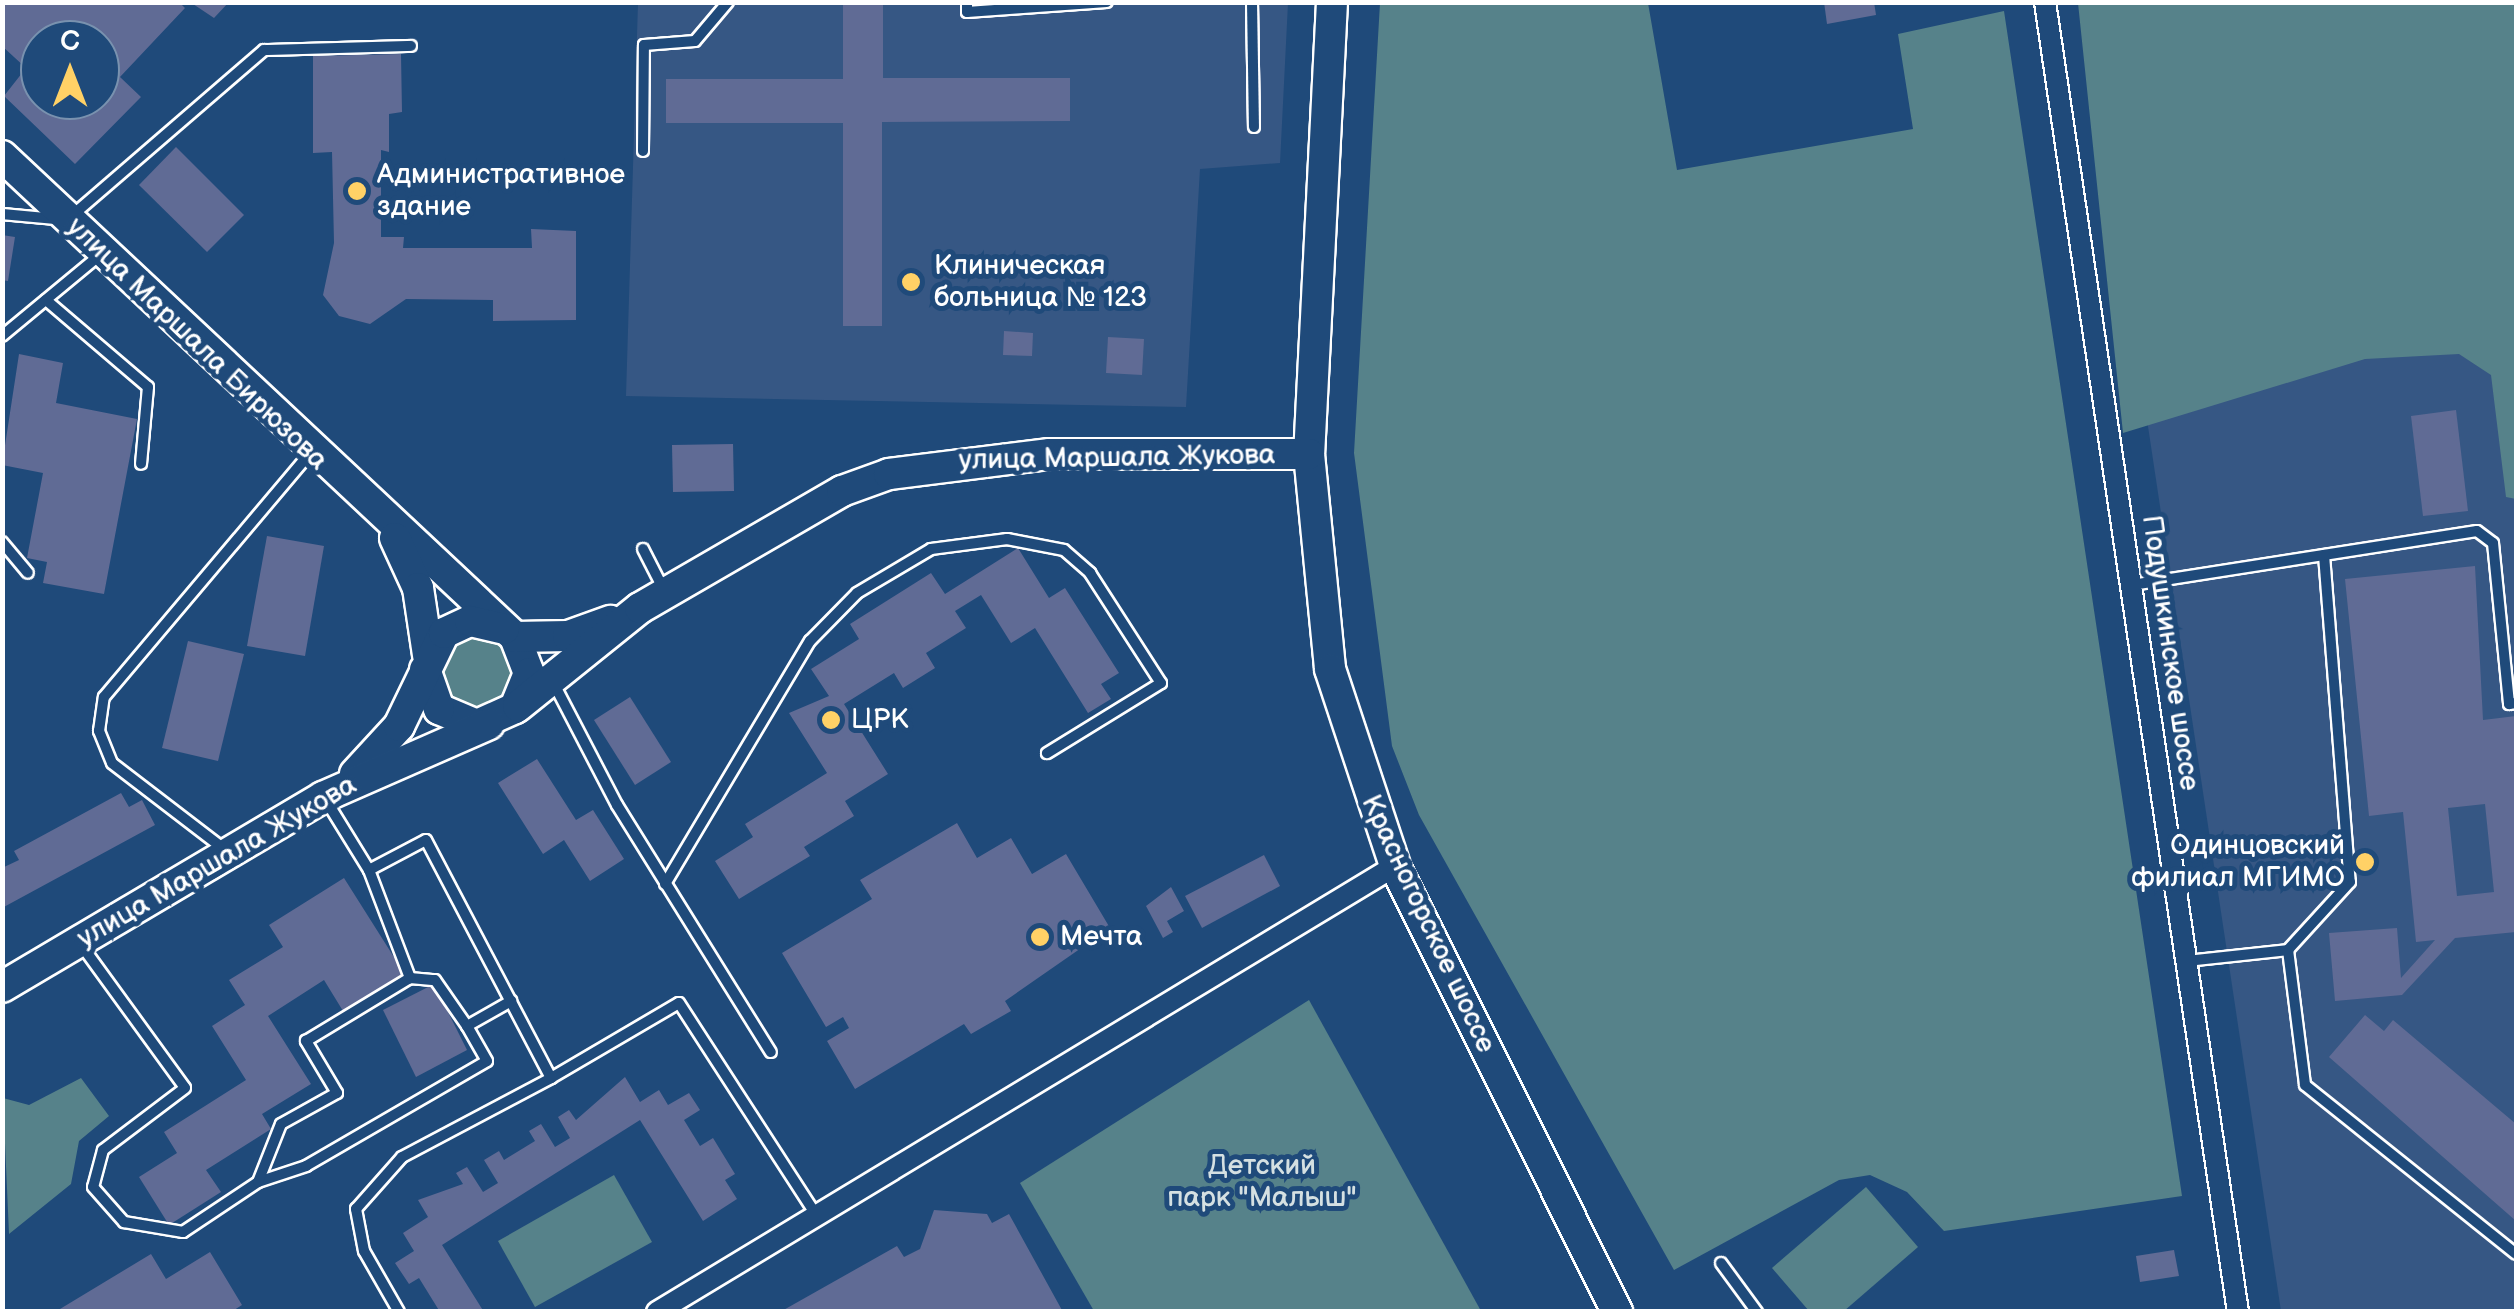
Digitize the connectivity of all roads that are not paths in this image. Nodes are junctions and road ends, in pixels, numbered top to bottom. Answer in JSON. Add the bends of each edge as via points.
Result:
{"nodes":[{"id":1,"x":728,"y":2,"type":"edge"},
{"id":2,"x":967,"y":2,"type":"edge"},
{"id":3,"x":1108,"y":2,"type":"edge"},
{"id":4,"x":1252,"y":2,"type":"edge"},
{"id":5,"x":1332,"y":2,"type":"edge"},
{"id":6,"x":2044,"y":2,"type":"edge"},
{"id":7,"x":412,"y":46,"type":"dead end"},
{"id":8,"x":1254,"y":128,"type":"dead end"},
{"id":9,"x":643,"y":152,"type":"dead end"},
{"id":10,"x":2,"y":156,"type":"edge"},
{"id":11,"x":2,"y":214,"type":"edge"},
{"id":12,"x":68,"y":220,"type":"junction"},
{"id":13,"x":102,"y":253,"type":"junction"},
{"id":14,"x":46,"y":300,"type":"junction"},
{"id":15,"x":2,"y":336,"type":"edge"},
{"id":16,"x":310,"y":453,"type":"junction"},
{"id":17,"x":1309,"y":454,"type":"junction"},
{"id":18,"x":141,"y":464,"type":"dead end"},
{"id":19,"x":392,"y":530,"type":"junction"},
{"id":20,"x":2,"y":542,"type":"edge"},
{"id":21,"x":642,"y":550,"type":"dead end"},
{"id":22,"x":2324,"y":555,"type":"junction"},
{"id":23,"x":28,"y":573,"type":"dead end"},
{"id":24,"x":2132,"y":585,"type":"junction"},
{"id":25,"x":653,"y":600,"type":"junction"},
{"id":26,"x":512,"y":635,"type":"junction"},
{"id":27,"x":426,"y":662,"type":"junction"},
{"id":28,"x":552,"y":679,"type":"junction"},
{"id":29,"x":2516,"y":703,"type":"edge"},
{"id":30,"x":503,"y":715,"type":"junction"},
{"id":31,"x":1047,"y":753,"type":"dead end"},
{"id":32,"x":331,"y":793,"type":"junction"},
{"id":33,"x":226,"y":851,"type":"junction"},
{"id":34,"x":1395,"y":866,"type":"junction"},
{"id":35,"x":369,"y":870,"type":"junction"},
{"id":36,"x":664,"y":884,"type":"junction"},
{"id":37,"x":78,"y":941,"type":"junction"},
{"id":38,"x":2288,"y":950,"type":"junction"},
{"id":39,"x":2187,"y":961,"type":"junction"},
{"id":40,"x":7,"y":977,"type":"edge"},
{"id":41,"x":410,"y":978,"type":"junction"},
{"id":42,"x":511,"y":1001,"type":"junction"},
{"id":43,"x":467,"y":1026,"type":"junction"},
{"id":44,"x":771,"y":1052,"type":"dead end"},
{"id":45,"x":551,"y":1078,"type":"junction"},
{"id":46,"x":258,"y":1182,"type":"junction"},
{"id":47,"x":816,"y":1216,"type":"junction"},
{"id":48,"x":2516,"y":1254,"type":"edge"},
{"id":49,"x":1720,"y":1263,"type":"dead end"},
{"id":50,"x":399,"y":1312,"type":"edge"},
{"id":51,"x":657,"y":1312,"type":"edge"},
{"id":52,"x":1616,"y":1312,"type":"edge"},
{"id":53,"x":1757,"y":1312,"type":"edge"},
{"id":54,"x":2238,"y":1312,"type":"edge"}],
"edges":[{"from":1,"to":9,"type":"lane","via":[[695,41],[644,45]]},
{"from":2,"to":3,"type":"lane","via":[[967,12]]},
{"from":4,"to":8,"type":"lane"},
{"from":5,"to":17,"type":"street","name":"Красногорское шоссе"},
{"from":6,"to":24,"type":"street","name":"Подушкинское шоссе"},
{"from":7,"to":12,"type":"lane","via":[[264,50]]},
{"from":10,"to":12,"type":"street","name":"улица Маршала Бирюзова"},
{"from":11,"to":12,"type":"lane"},
{"from":12,"to":13,"type":"street","name":"улица Маршала Бирюзова"},
{"from":13,"to":14,"type":"lane"},
{"from":13,"to":16,"type":"street","name":"улица Маршала Бирюзова"},
{"from":14,"to":15,"type":"lane"},
{"from":14,"to":18,"type":"lane","via":[[148,386]]},
{"from":16,"to":19,"type":"street","name":"улица Маршала Бирюзова"},
{"from":16,"to":33,"type":"lane","via":[[104,697],[100,731],[112,763]]},
{"from":17,"to":25,"type":"street","name":"улица Маршала Жукова","via":[[944,462],[842,491]]},
{"from":17,"to":34,"type":"street","name":"Красногорское шоссе","via":[[1330,669]]},
{"from":19,"to":26,"type":"street","name":"улица Маршала Бирюзова"},
{"from":19,"to":27,"type":"street","via":[[418,588]]},
{"from":20,"to":23,"type":"lane"},
{"from":21,"to":25,"type":"lane"},
{"from":22,"to":24,"type":"lane"},
{"from":22,"to":29,"type":"lane","via":[[2477,531],[2493,544],[2510,704]]},
{"from":22,"to":38,"type":"lane","via":[[2350,882]]},
{"from":24,"to":39,"type":"street","name":"Подушкинское шоссе"},
{"from":25,"to":26,"type":"street","via":[[568,636]]},
{"from":25,"to":28,"type":"street","name":"улица Маршала Жукова"},
{"from":26,"to":27,"type":"street","via":[[484,621],[456,625]]},
{"from":26,"to":30,"type":"street","via":[[529,672]]},
{"from":27,"to":30,"type":"street","via":[[431,697],[450,718]]},
{"from":27,"to":32,"type":"street","via":[[399,726]]},
{"from":28,"to":30,"type":"street","name":"улица Маршала Жукова"},
{"from":28,"to":36,"type":"lane"},
{"from":30,"to":32,"type":"street","name":"улица Маршала Жукова"},
{"from":31,"to":36,"type":"lane","via":[[1161,683],[1090,573],[1064,550],[1007,539],[931,549],[857,593],[810,641]]},
{"from":32,"to":33,"type":"street","name":"улица Маршала Жукова"},
{"from":32,"to":35,"type":"lane"},
{"from":33,"to":37,"type":"street","name":"улица Маршала Жукова"},
{"from":34,"to":47,"type":"street"},
{"from":34,"to":52,"type":"street","name":"Красногорское шоссе"},
{"from":35,"to":41,"type":"lane"},
{"from":35,"to":42,"type":"lane","via":[[426,840]]},
{"from":36,"to":44,"type":"lane"},
{"from":37,"to":40,"type":"street","name":"улица Маршала Жукова"},
{"from":37,"to":46,"type":"lane","via":[[185,1088],[102,1150],[94,1187],[124,1222],[183,1232]]},
{"from":38,"to":39,"type":"lane"},
{"from":38,"to":48,"type":"lane","via":[[2305,1085]]},
{"from":39,"to":54,"type":"street","name":"Подушкинское шоссе"},
{"from":41,"to":43,"type":"lane","via":[[435,980]]},
{"from":41,"to":46,"type":"lane","via":[[306,1040],[337,1093],[281,1124]]},
{"from":42,"to":43,"type":"lane"},
{"from":42,"to":45,"type":"lane"},
{"from":43,"to":46,"type":"lane","via":[[487,1061],[306,1166]]},
{"from":45,"to":47,"type":"lane","via":[[680,1003]]},
{"from":45,"to":50,"type":"lane","via":[[402,1157],[356,1209],[364,1251]]},
{"from":47,"to":51,"type":"street"},
{"from":49,"to":53,"type":"lane"}]}
